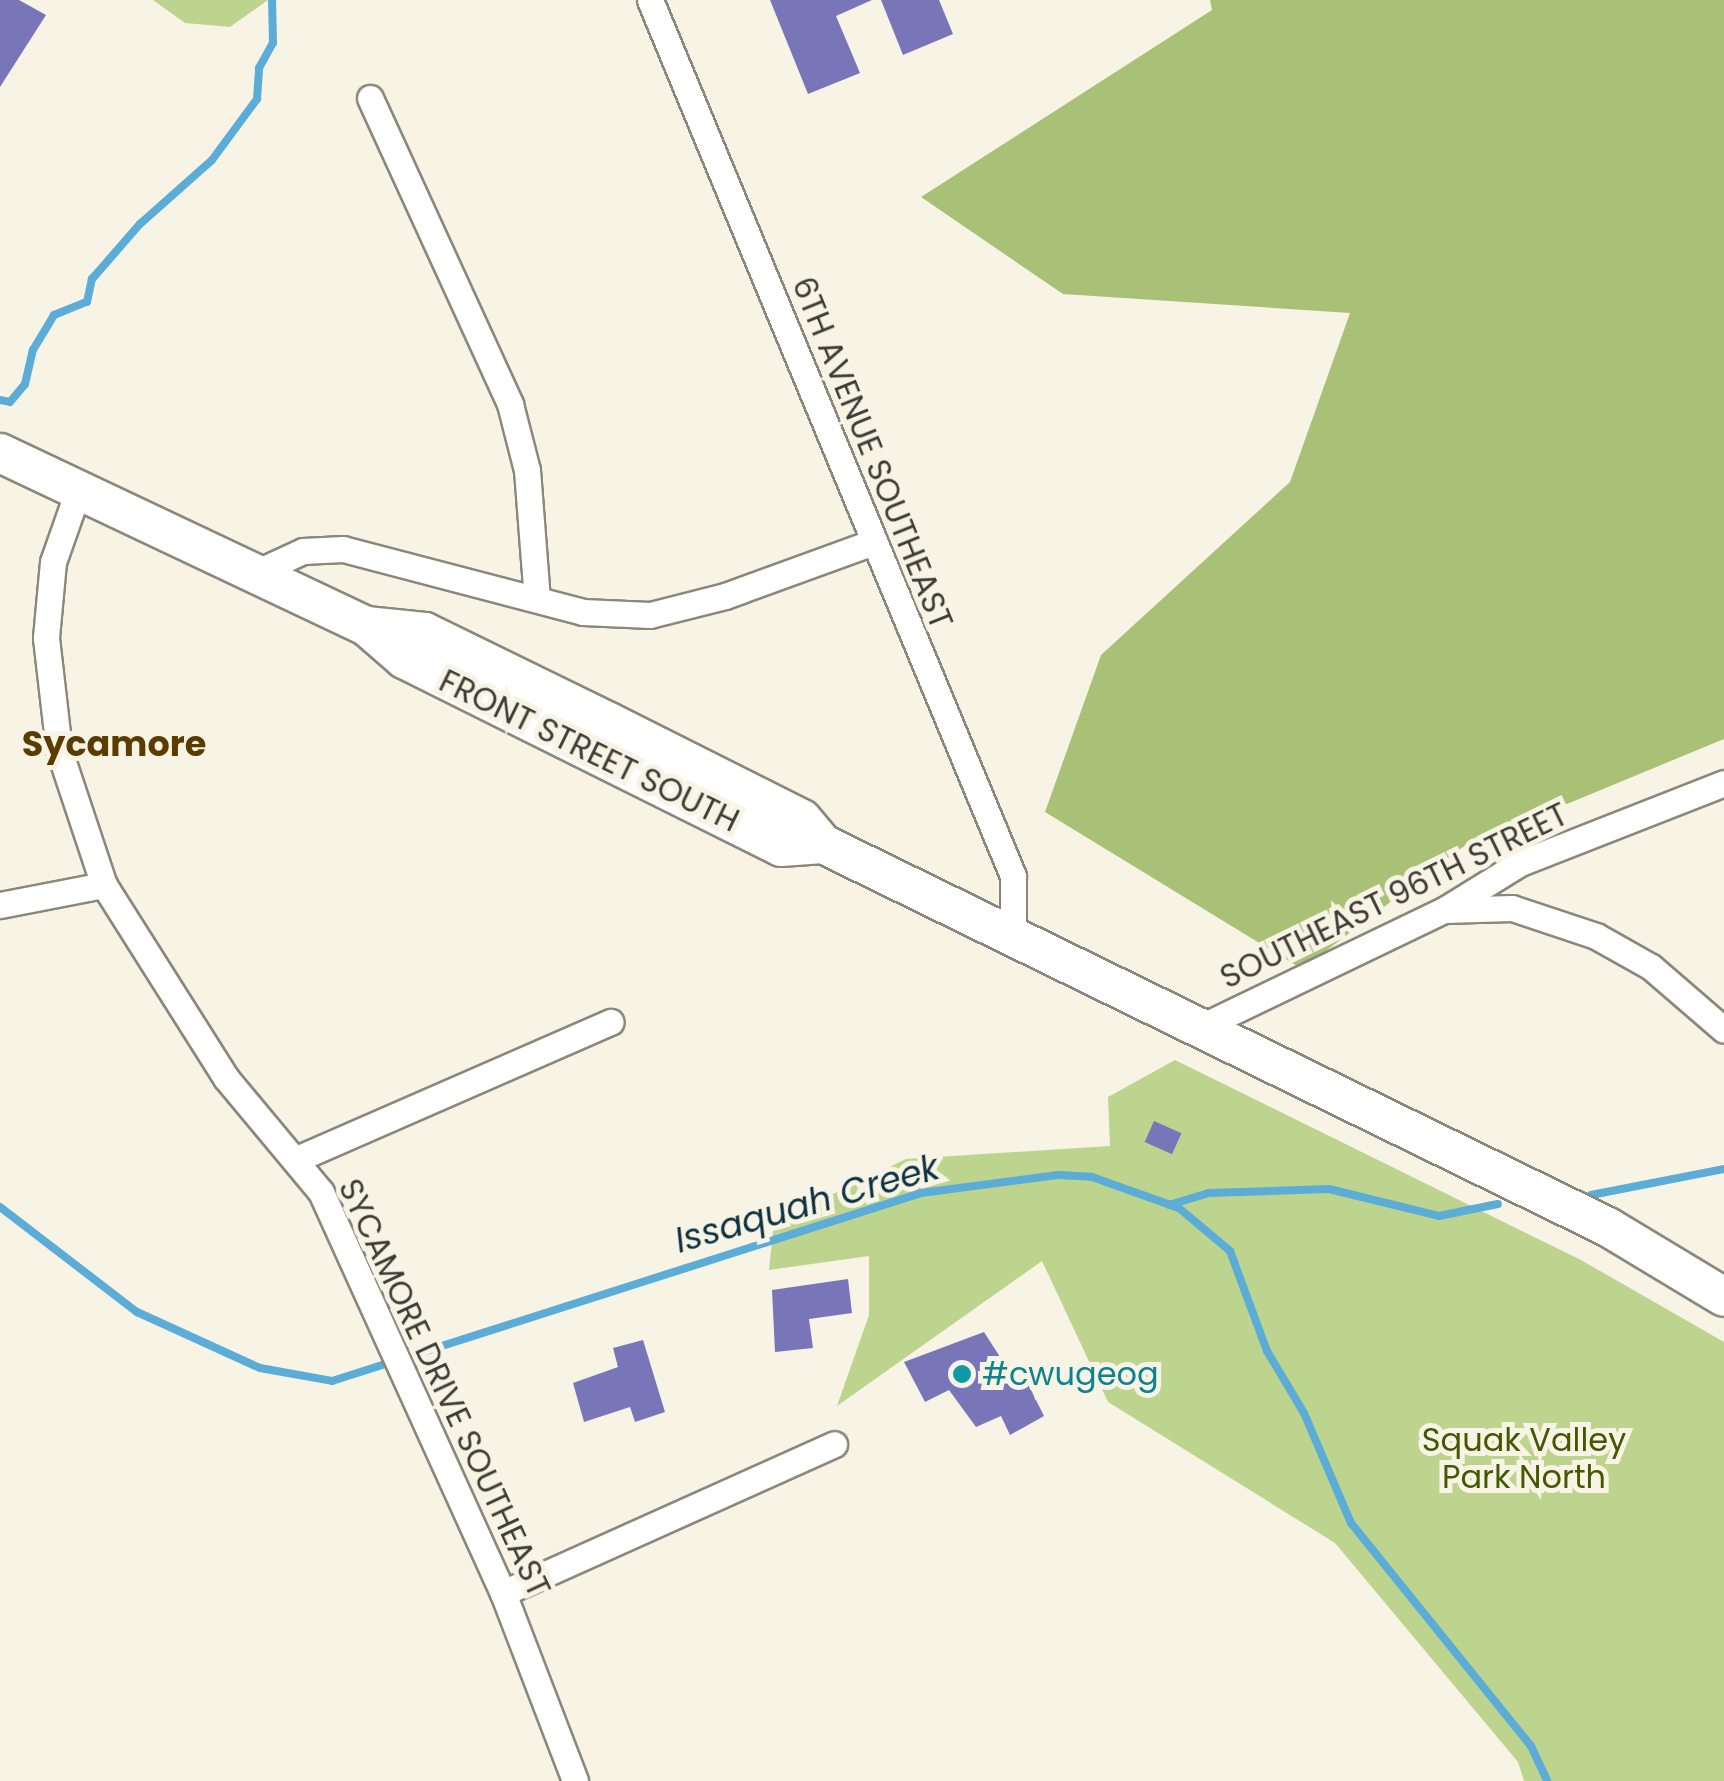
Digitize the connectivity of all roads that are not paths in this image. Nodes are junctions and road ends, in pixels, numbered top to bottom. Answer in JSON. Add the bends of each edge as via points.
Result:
{"nodes":[{"id":1,"x":650,"y":0,"type":"edge"},
{"id":2,"x":370,"y":98,"type":"dead end"},
{"id":3,"x":0,"y":453,"type":"edge"},
{"id":4,"x":78,"y":491,"type":"junction"},
{"id":5,"x":873,"y":542,"type":"junction"},
{"id":6,"x":255,"y":573,"type":"junction"},
{"id":7,"x":537,"y":599,"type":"junction"},
{"id":8,"x":1724,"y":783,"type":"edge"},
{"id":9,"x":104,"y":885,"type":"junction"},
{"id":10,"x":0,"y":905,"type":"edge"},
{"id":11,"x":1444,"y":910,"type":"junction"},
{"id":12,"x":1014,"y":935,"type":"junction"},
{"id":13,"x":611,"y":1022,"type":"dead end"},
{"id":14,"x":1205,"y":1025,"type":"junction"},
{"id":15,"x":1724,"y":1030,"type":"edge"},
{"id":16,"x":299,"y":1158,"type":"junction"},
{"id":17,"x":1724,"y":1297,"type":"edge"},
{"id":18,"x":834,"y":1444,"type":"dead end"},
{"id":19,"x":504,"y":1593,"type":"junction"},
{"id":20,"x":575,"y":1781,"type":"edge"}],
"edges":[{"from":1,"to":5,"type":"street","name":"6TH AVENUE SOUTHEAST"},
{"from":2,"to":7,"type":"street","via":[[515,419],[528,470]]},
{"from":3,"to":4,"type":"main road","name":"FRONT STREET SOUTH"},
{"from":4,"to":6,"type":"main road","name":"FRONT STREET SOUTH"},
{"from":4,"to":9,"type":"street","name":"SYCAMORE DRIVE SOUTHEAST","via":[[53,562],[46,638],[59,750]]},
{"from":5,"to":7,"type":"street","via":[[725,596],[650,615],[583,612]]},
{"from":5,"to":12,"type":"street","name":"6TH AVENUE SOUTHEAST","via":[[1013,876]]},
{"from":6,"to":7,"type":"street","via":[[303,551],[344,549]]},
{"from":6,"to":12,"type":"main road","name":"FRONT STREET SOUTH","via":[[366,626],[404,660],[601,737],[781,847],[823,844]]},
{"from":8,"to":11,"type":"street","name":"SOUTHEAST 96TH STREET","via":[[1520,863]]},
{"from":9,"to":10,"type":"street"},
{"from":9,"to":16,"type":"street","name":"SYCAMORE DRIVE SOUTHEAST","via":[[226,1078]]},
{"from":11,"to":14,"type":"street","name":"SOUTHEAST 96TH STREET"},
{"from":11,"to":15,"type":"street","via":[[1512,908],[1596,936],[1651,967]]},
{"from":12,"to":14,"type":"main road","name":"FRONT STREET SOUTH"},
{"from":13,"to":16,"type":"street"},
{"from":14,"to":17,"type":"main road","name":"FRONT STREET SOUTH","via":[[1608,1226]]},
{"from":16,"to":19,"type":"street","name":"SYCAMORE DRIVE SOUTHEAST","via":[[342,1232]]},
{"from":18,"to":19,"type":"street"},
{"from":19,"to":20,"type":"street","name":"SYCAMORE DRIVE SOUTHEAST"}]}
